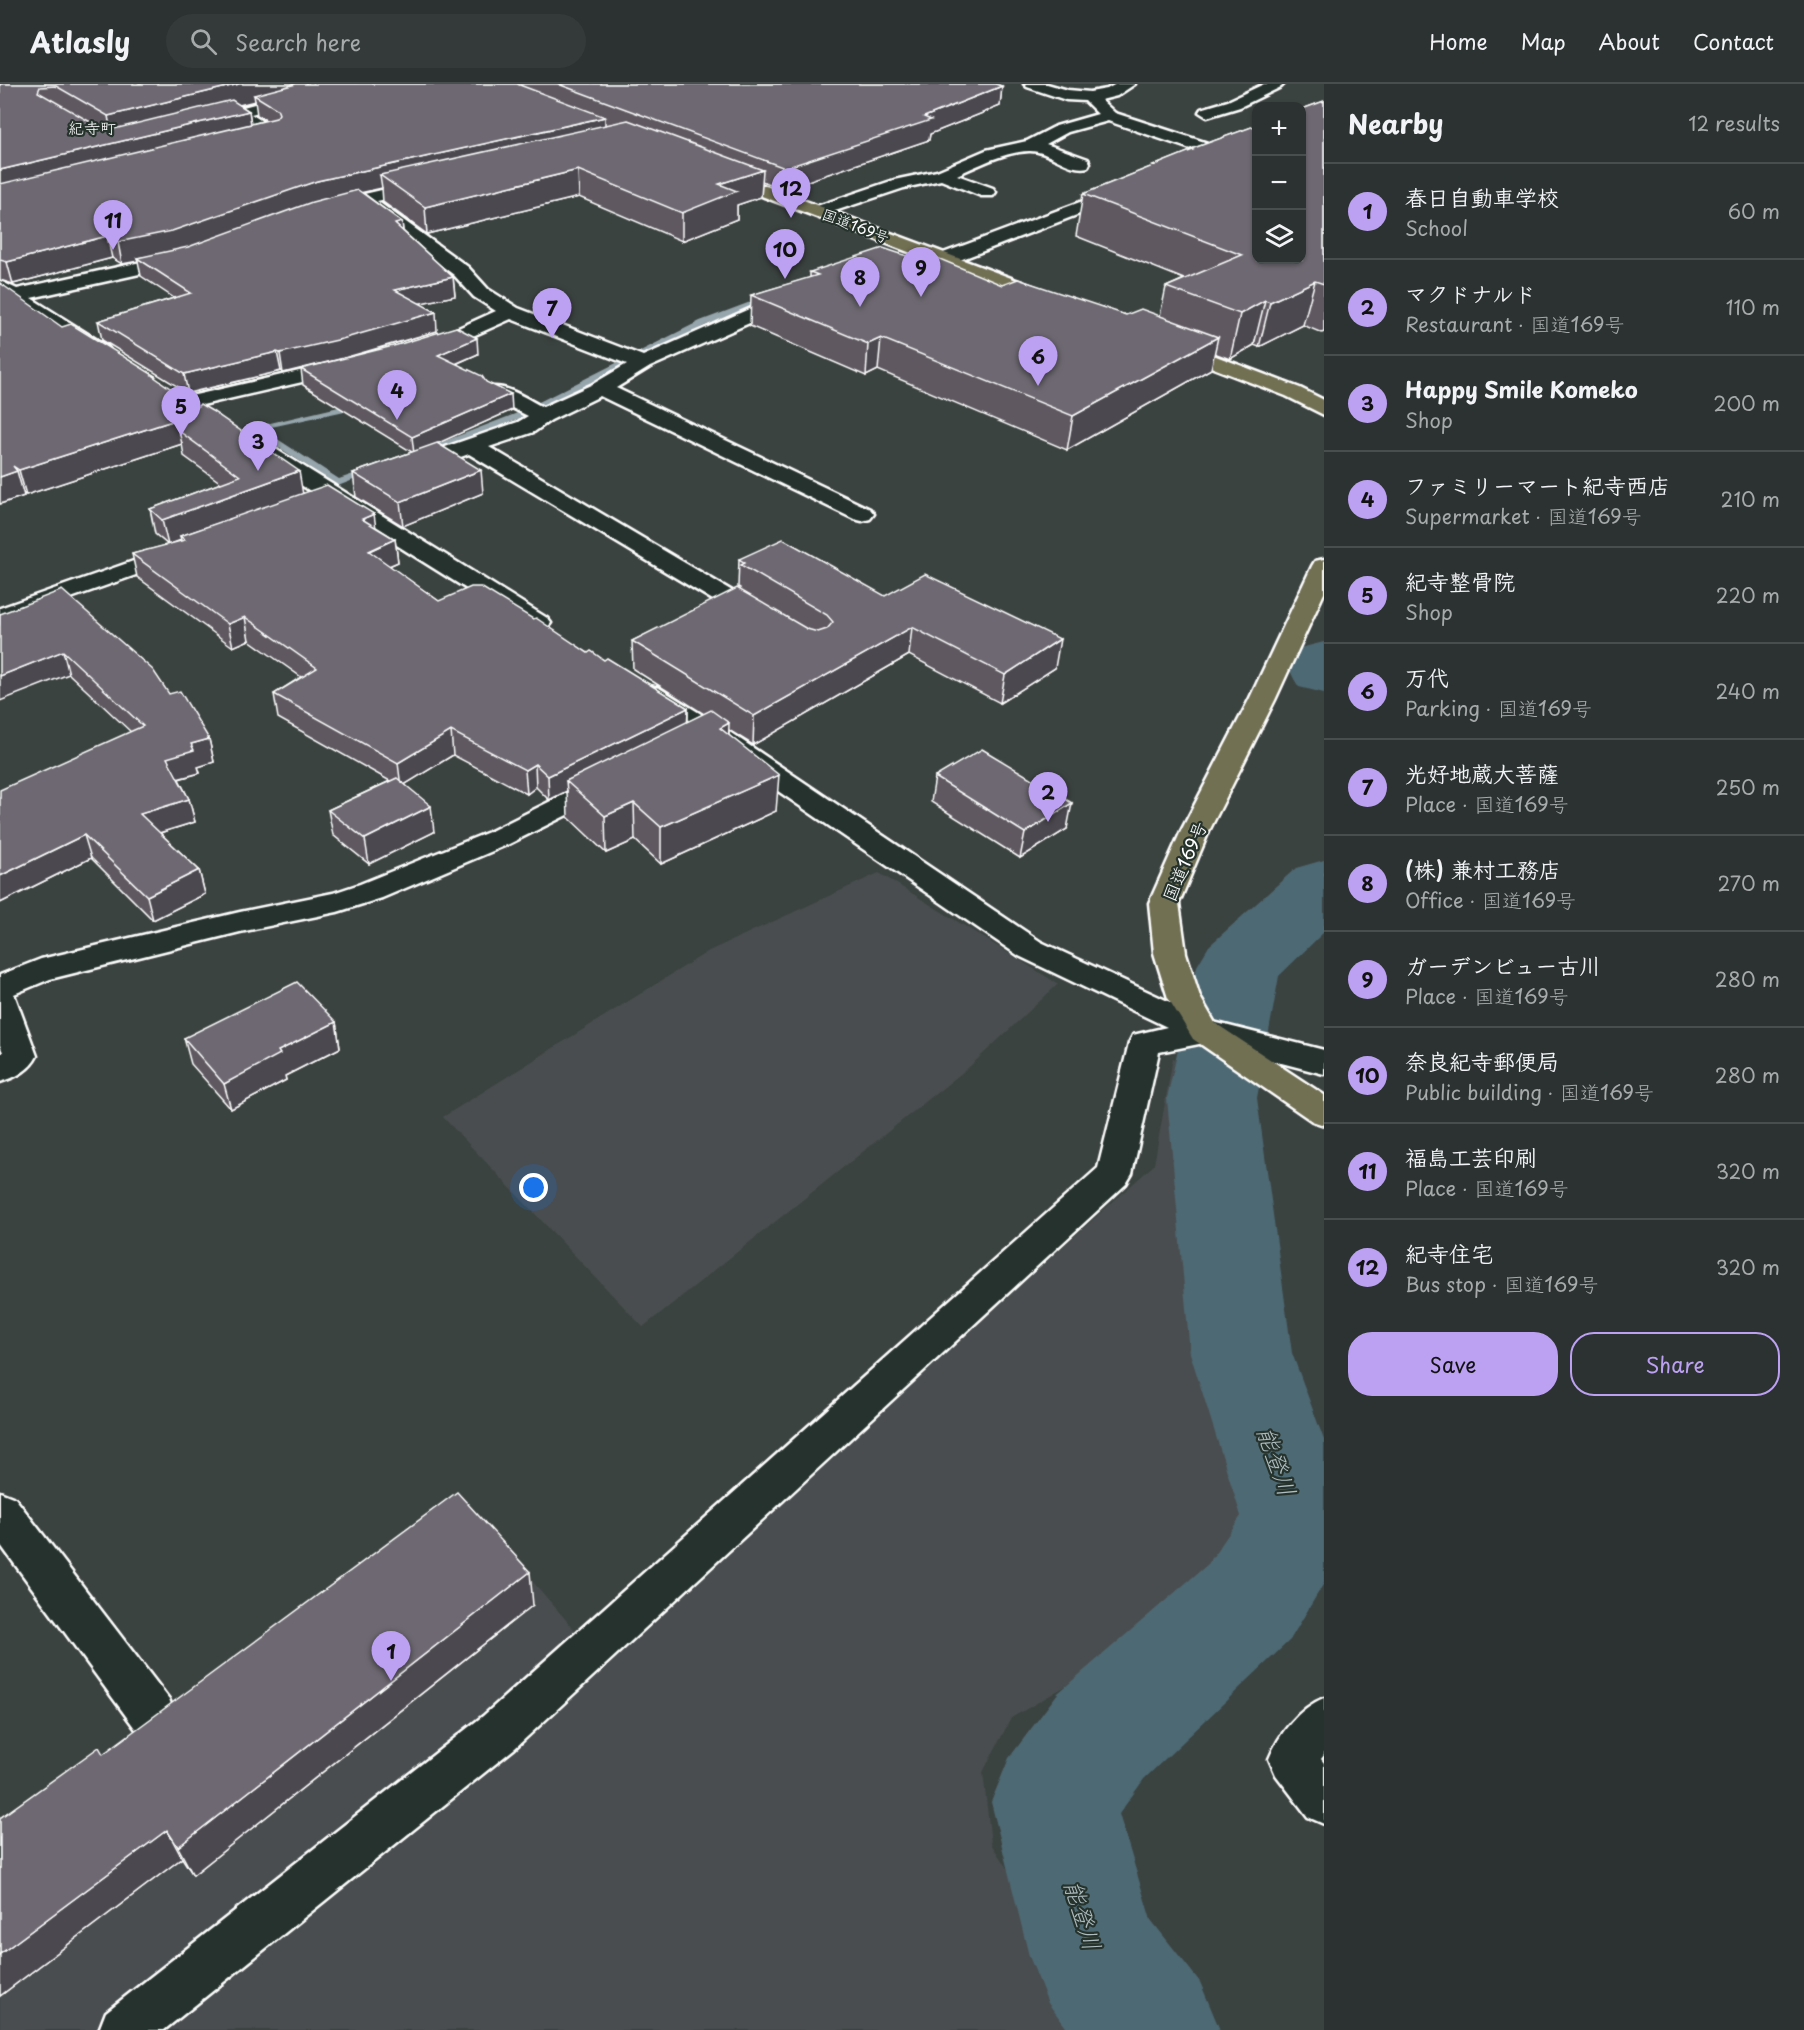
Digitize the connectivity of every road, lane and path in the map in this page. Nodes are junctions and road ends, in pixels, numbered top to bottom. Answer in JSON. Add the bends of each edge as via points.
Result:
{"nodes":[{"id":1,"x":348,"y":84,"type":"edge"},
{"id":2,"x":1032,"y":84,"type":"edge"},
{"id":3,"x":1127,"y":84,"type":"edge"},
{"id":4,"x":1276,"y":84,"type":"edge"},
{"id":5,"x":1090,"y":97,"type":"junction"},
{"id":6,"x":1207,"y":112,"type":"dead end"},
{"id":7,"x":1109,"y":116,"type":"junction"},
{"id":8,"x":230,"y":142,"type":"edge"},
{"id":9,"x":1032,"y":145,"type":"junction"},
{"id":10,"x":1238,"y":146,"type":"edge"},
{"id":11,"x":1220,"y":153,"type":"junction"},
{"id":12,"x":1198,"y":162,"type":"edge"},
{"id":13,"x":1082,"y":163,"type":"dead end"},
{"id":14,"x":703,"y":167,"type":"edge"},
{"id":15,"x":942,"y":175,"type":"junction"},
{"id":16,"x":440,"y":182,"type":"edge"},
{"id":17,"x":1144,"y":183,"type":"edge"},
{"id":18,"x":987,"y":192,"type":"dead end"},
{"id":19,"x":364,"y":199,"type":"junction"},
{"id":20,"x":315,"y":211,"type":"edge"},
{"id":21,"x":820,"y":211,"type":"junction"},
{"id":22,"x":913,"y":246,"type":"junction"},
{"id":23,"x":203,"y":253,"type":"edge"},
{"id":24,"x":882,"y":259,"type":"edge"},
{"id":25,"x":945,"y":259,"type":"junction"},
{"id":26,"x":809,"y":290,"type":"edge"},
{"id":27,"x":7,"y":291,"type":"edge"},
{"id":28,"x":1060,"y":303,"type":"edge"},
{"id":29,"x":512,"y":312,"type":"junction"},
{"id":30,"x":1149,"y":337,"type":"edge"},
{"id":31,"x":410,"y":350,"type":"edge"},
{"id":32,"x":365,"y":362,"type":"edge"},
{"id":33,"x":643,"y":363,"type":"junction"},
{"id":34,"x":125,"y":366,"type":"edge"},
{"id":35,"x":600,"y":388,"type":"junction"},
{"id":36,"x":495,"y":392,"type":"edge"},
{"id":37,"x":1324,"y":409,"type":"edge"},
{"id":38,"x":543,"y":415,"type":"junction"},
{"id":39,"x":214,"y":421,"type":"edge"},
{"id":40,"x":244,"y":440,"type":"edge"},
{"id":41,"x":473,"y":447,"type":"junction"},
{"id":42,"x":385,"y":476,"type":"edge"},
{"id":43,"x":862,"y":514,"type":"dead end"},
{"id":44,"x":192,"y":546,"type":"edge"},
{"id":45,"x":1324,"y":566,"type":"edge"},
{"id":46,"x":0,"y":616,"type":"edge"},
{"id":47,"x":784,"y":632,"type":"edge"},
{"id":48,"x":562,"y":638,"type":"edge"},
{"id":49,"x":632,"y":682,"type":"edge"},
{"id":50,"x":712,"y":733,"type":"junction"},
{"id":51,"x":680,"y":748,"type":"edge"},
{"id":52,"x":627,"y":775,"type":"edge"},
{"id":53,"x":0,"y":987,"type":"edge"},
{"id":54,"x":0,"y":997,"type":"edge"},
{"id":55,"x":1204,"y":1030,"type":"junction"},
{"id":56,"x":1324,"y":1062,"type":"edge"},
{"id":57,"x":0,"y":1070,"type":"edge"},
{"id":58,"x":1314,"y":1105,"type":"edge"},
{"id":59,"x":0,"y":1511,"type":"edge"},
{"id":60,"x":153,"y":1715,"type":"edge"},
{"id":61,"x":1324,"y":1719,"type":"edge"},
{"id":62,"x":1324,"y":1801,"type":"edge"},
{"id":63,"x":124,"y":2030,"type":"edge"}],
"edges":[{"from":1,"to":8,"type":"street","via":[[232,115],[272,133]]},
{"from":2,"to":5,"type":"street","via":[[1071,96]]},
{"from":3,"to":5,"type":"street","via":[[1112,93]]},
{"from":4,"to":6,"type":"street"},
{"from":5,"to":7,"type":"street"},
{"from":7,"to":9,"type":"street","via":[[1062,129]]},
{"from":7,"to":11,"type":"street"},
{"from":9,"to":13,"type":"street"},
{"from":9,"to":15,"type":"street","via":[[992,154]]},
{"from":10,"to":11,"type":"street"},
{"from":11,"to":12,"type":"street"},
{"from":14,"to":21,"type":"highway","name":"国道169号"},
{"from":15,"to":18,"type":"street"},
{"from":15,"to":21,"type":"street","via":[[900,184]]},
{"from":16,"to":19,"type":"street"},
{"from":17,"to":25,"type":"street"},
{"from":19,"to":20,"type":"street"},
{"from":19,"to":29,"type":"street","via":[[461,272],[481,293]]},
{"from":21,"to":22,"type":"highway","name":"国道169号"},
{"from":22,"to":24,"type":"street"},
{"from":22,"to":25,"type":"highway","name":"国道169号"},
{"from":23,"to":27,"type":"street"},
{"from":25,"to":28,"type":"highway","name":"国道169号"},
{"from":26,"to":33,"type":"street"},
{"from":27,"to":34,"type":"street"},
{"from":29,"to":31,"type":"street","via":[[459,335]]},
{"from":29,"to":33,"type":"street"},
{"from":30,"to":37,"type":"highway","via":[[1293,392]]},
{"from":32,"to":39,"type":"street","via":[[175,397]]},
{"from":33,"to":35,"type":"street"},
{"from":35,"to":38,"type":"street"},
{"from":35,"to":43,"type":"street"},
{"from":36,"to":38,"type":"street"},
{"from":38,"to":41,"type":"street","via":[[526,427]]},
{"from":40,"to":48,"type":"street"},
{"from":41,"to":42,"type":"street"},
{"from":41,"to":47,"type":"street"},
{"from":44,"to":46,"type":"street"},
{"from":45,"to":55,"type":"highway","name":"国道169号","via":[[1164,903],[1170,953],[1184,998]]},
{"from":49,"to":50,"type":"street"},
{"from":50,"to":51,"type":"street"},
{"from":50,"to":55,"type":"street","via":[[1030,949]]},
{"from":52,"to":53,"type":"street","via":[[499,838],[371,891],[41,970]]},
{"from":54,"to":57,"type":"street","via":[[21,1056]]},
{"from":55,"to":56,"type":"street"},
{"from":55,"to":58,"type":"highway","name":"国道169号"},
{"from":55,"to":63,"type":"street","via":[[1144,1043],[1114,1174],[499,1732]]},
{"from":59,"to":60,"type":"street"},
{"from":61,"to":62,"type":"street","via":[[1292,1759]]}]}
